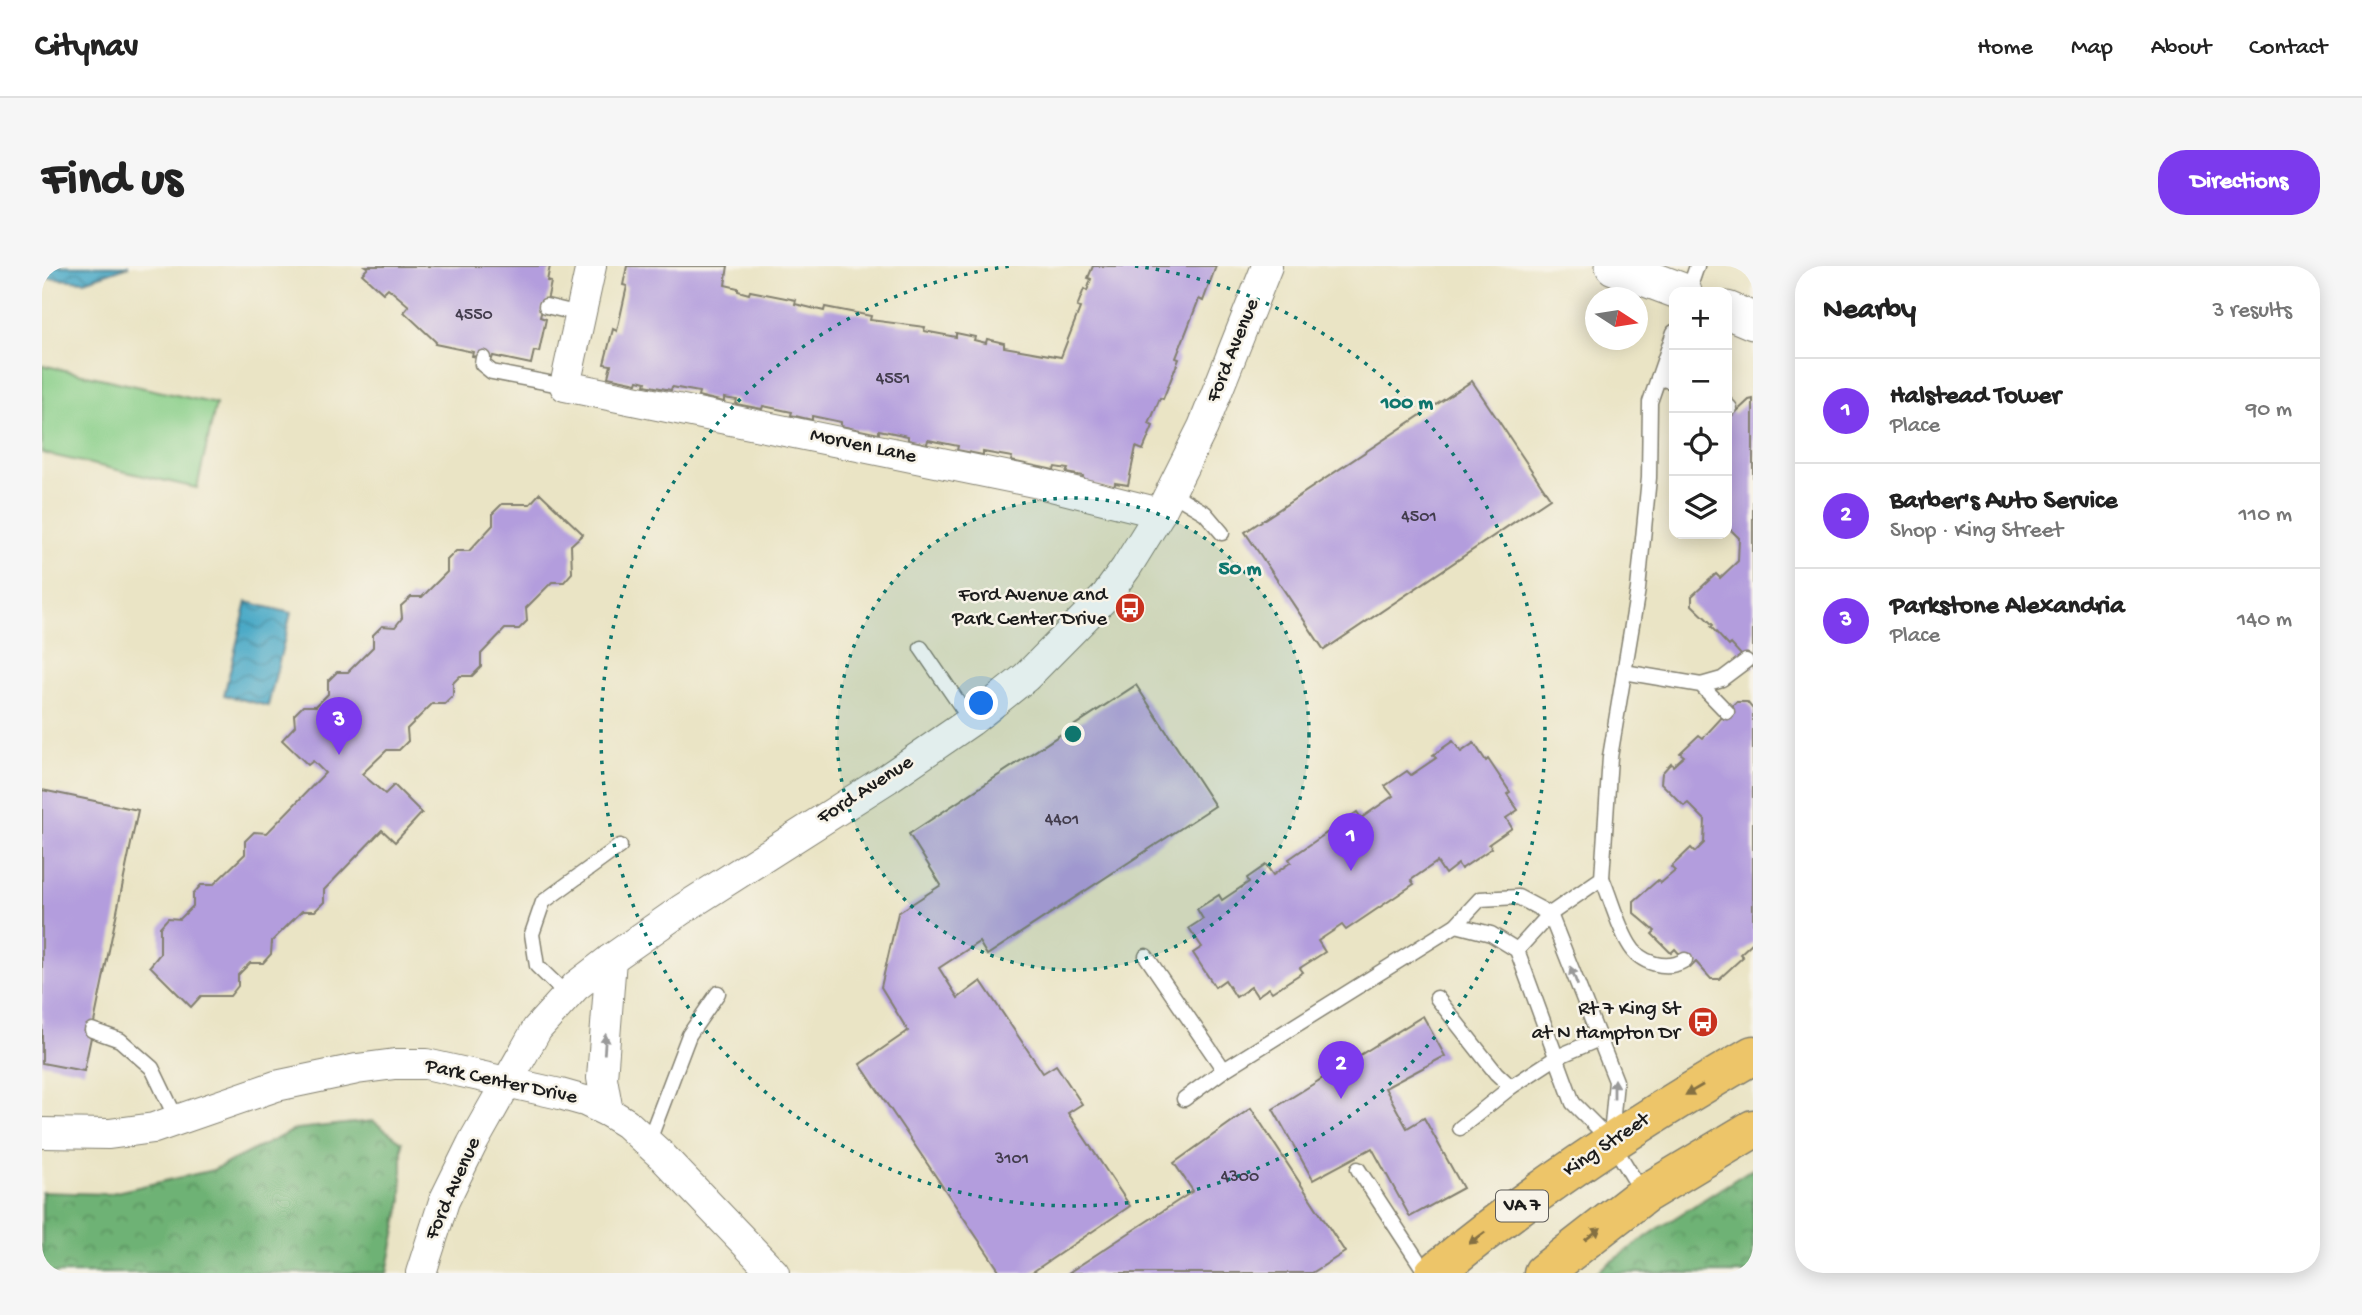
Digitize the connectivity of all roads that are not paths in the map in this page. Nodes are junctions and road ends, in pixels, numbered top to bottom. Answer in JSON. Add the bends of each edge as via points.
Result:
{"nodes":[{"id":1,"x":591,"y":266,"type":"edge"},
{"id":2,"x":1267,"y":266,"type":"edge"},
{"id":3,"x":1614,"y":266,"type":"edge"},
{"id":4,"x":1697,"y":266,"type":"edge"},
{"id":5,"x":1672,"y":287,"type":"edge"},
{"id":6,"x":1688,"y":287,"type":"edge"},
{"id":7,"x":546,"y":306,"type":"dead end"},
{"id":8,"x":1732,"y":312,"type":"edge"},
{"id":9,"x":580,"y":314,"type":"junction"},
{"id":10,"x":1753,"y":321,"type":"edge"},
{"id":11,"x":1669,"y":346,"type":"edge"},
{"id":12,"x":483,"y":358,"type":"dead end"},
{"id":13,"x":1658,"y":378,"type":"junction"},
{"id":14,"x":1669,"y":381,"type":"edge"},
{"id":15,"x":565,"y":386,"type":"junction"},
{"id":16,"x":1165,"y":503,"type":"junction"},
{"id":17,"x":1222,"y":533,"type":"dead end"},
{"id":18,"x":921,"y":648,"type":"dead end"},
{"id":19,"x":1746,"y":661,"type":"dead end"},
{"id":20,"x":1624,"y":672,"type":"junction"},
{"id":21,"x":1701,"y":685,"type":"junction"},
{"id":22,"x":1727,"y":712,"type":"dead end"},
{"id":23,"x":971,"y":721,"type":"junction"},
{"id":24,"x":620,"y":846,"type":"dead end"},
{"id":25,"x":1602,"y":878,"type":"junction"},
{"id":26,"x":1550,"y":914,"type":"junction"},
{"id":27,"x":1456,"y":925,"type":"junction"},
{"id":28,"x":1517,"y":950,"type":"junction"},
{"id":29,"x":1146,"y":956,"type":"dead end"},
{"id":30,"x":611,"y":959,"type":"junction"},
{"id":31,"x":1685,"y":960,"type":"dead end"},
{"id":32,"x":718,"y":993,"type":"dead end"},
{"id":33,"x":568,"y":996,"type":"junction"},
{"id":34,"x":1437,"y":998,"type":"dead end"},
{"id":35,"x":92,"y":1030,"type":"dead end"},
{"id":36,"x":1599,"y":1039,"type":"junction"},
{"id":37,"x":1753,"y":1055,"type":"edge"},
{"id":38,"x":1557,"y":1057,"type":"junction"},
{"id":39,"x":1224,"y":1070,"type":"junction"},
{"id":40,"x":506,"y":1081,"type":"junction"},
{"id":41,"x":1511,"y":1087,"type":"junction"},
{"id":42,"x":1184,"y":1098,"type":"dead end"},
{"id":43,"x":608,"y":1112,"type":"junction"},
{"id":44,"x":177,"y":1120,"type":"junction"},
{"id":45,"x":1460,"y":1128,"type":"dead end"},
{"id":46,"x":1753,"y":1129,"type":"edge"},
{"id":47,"x":42,"y":1133,"type":"edge"},
{"id":48,"x":1611,"y":1141,"type":"junction"},
{"id":49,"x":648,"y":1143,"type":"junction"},
{"id":50,"x":1358,"y":1169,"type":"dead end"},
{"id":51,"x":1643,"y":1195,"type":"junction"},
{"id":52,"x":421,"y":1273,"type":"edge"},
{"id":53,"x":774,"y":1273,"type":"edge"},
{"id":54,"x":1426,"y":1273,"type":"edge"},
{"id":55,"x":1434,"y":1273,"type":"edge"},
{"id":56,"x":1543,"y":1273,"type":"edge"}],
"edges":[{"from":1,"to":9,"type":"street"},
{"from":2,"to":16,"type":"street","name":"Ford Avenue","via":[[1203,427]]},
{"from":3,"to":5,"type":"street"},
{"from":4,"to":6,"type":"lane"},
{"from":7,"to":9,"type":"lane"},
{"from":8,"to":10,"type":"street"},
{"from":9,"to":15,"type":"street"},
{"from":11,"to":13,"type":"lane"},
{"from":12,"to":15,"type":"lane","via":[[482,364],[492,372]]},
{"from":13,"to":14,"type":"lane"},
{"from":13,"to":20,"type":"lane","via":[[1650,401],[1649,478]]},
{"from":15,"to":16,"type":"street","name":"Morven Lane","via":[[658,396]]},
{"from":16,"to":17,"type":"lane","via":[[1205,513]]},
{"from":16,"to":23,"type":"street","name":"Ford Avenue","via":[[1105,597],[1026,677]]},
{"from":18,"to":23,"type":"lane"},
{"from":19,"to":21,"type":"lane","via":[[1722,679]]},
{"from":20,"to":21,"type":"lane"},
{"from":20,"to":25,"type":"lane","via":[[1610,757]]},
{"from":21,"to":22,"type":"lane"},
{"from":23,"to":30,"type":"street","name":"Ford Avenue"},
{"from":24,"to":33,"type":"lane","via":[[543,902],[532,934],[537,966]]},
{"from":25,"to":26,"type":"lane"},
{"from":25,"to":31,"type":"lane","via":[[1630,946],[1652,964],[1674,967]]},
{"from":26,"to":27,"type":"lane","via":[[1518,897],[1480,900]]},
{"from":26,"to":28,"type":"lane"},
{"from":36,"to":26,"type":"lane","one_way":true},
{"from":27,"to":28,"type":"lane","via":[[1490,934]]},
{"from":27,"to":39,"type":"lane"},
{"from":28,"to":38,"type":"lane"},
{"from":29,"to":39,"type":"lane"},
{"from":30,"to":33,"type":"street","name":"Ford Avenue"},
{"from":43,"to":30,"type":"street","one_way":true,"via":[[602,1078]]},
{"from":32,"to":49,"type":"lane","via":[[689,1035]]},
{"from":33,"to":40,"type":"street","name":"Ford Avenue","via":[[537,1029]]},
{"from":34,"to":41,"type":"lane"},
{"from":35,"to":44,"type":"lane","via":[[120,1040],[152,1068]]},
{"from":36,"to":38,"type":"lane"},
{"from":48,"to":36,"type":"lane","one_way":true,"via":[[1616,1081]]},
{"from":37,"to":48,"type":"main road","name":"King Street","number":"VA 7","one_way":true},
{"from":38,"to":41,"type":"lane"},
{"from":38,"to":48,"type":"lane","via":[[1573,1103]]},
{"from":39,"to":42,"type":"lane"},
{"from":40,"to":43,"type":"street","name":"Park Center Drive","via":[[585,1101]]},
{"from":40,"to":44,"type":"street","name":"Park Center Drive","via":[[426,1064],[395,1064],[276,1086]]},
{"from":40,"to":52,"type":"street","name":"Ford Avenue","via":[[444,1201]]},
{"from":41,"to":45,"type":"lane"},
{"from":43,"to":49,"type":"street","name":"Park Center Drive"},
{"from":44,"to":47,"type":"street","name":"Park Center Drive","via":[[110,1134]]},
{"from":46,"to":51,"type":"main road"},
{"from":48,"to":51,"type":"lane"},
{"from":48,"to":55,"type":"main road","name":"King Street","number":"VA 7","one_way":true},
{"from":49,"to":53,"type":"street","name":"Park Center Drive"},
{"from":50,"to":54,"type":"lane"},
{"from":56,"to":51,"type":"main road","one_way":true}]}
